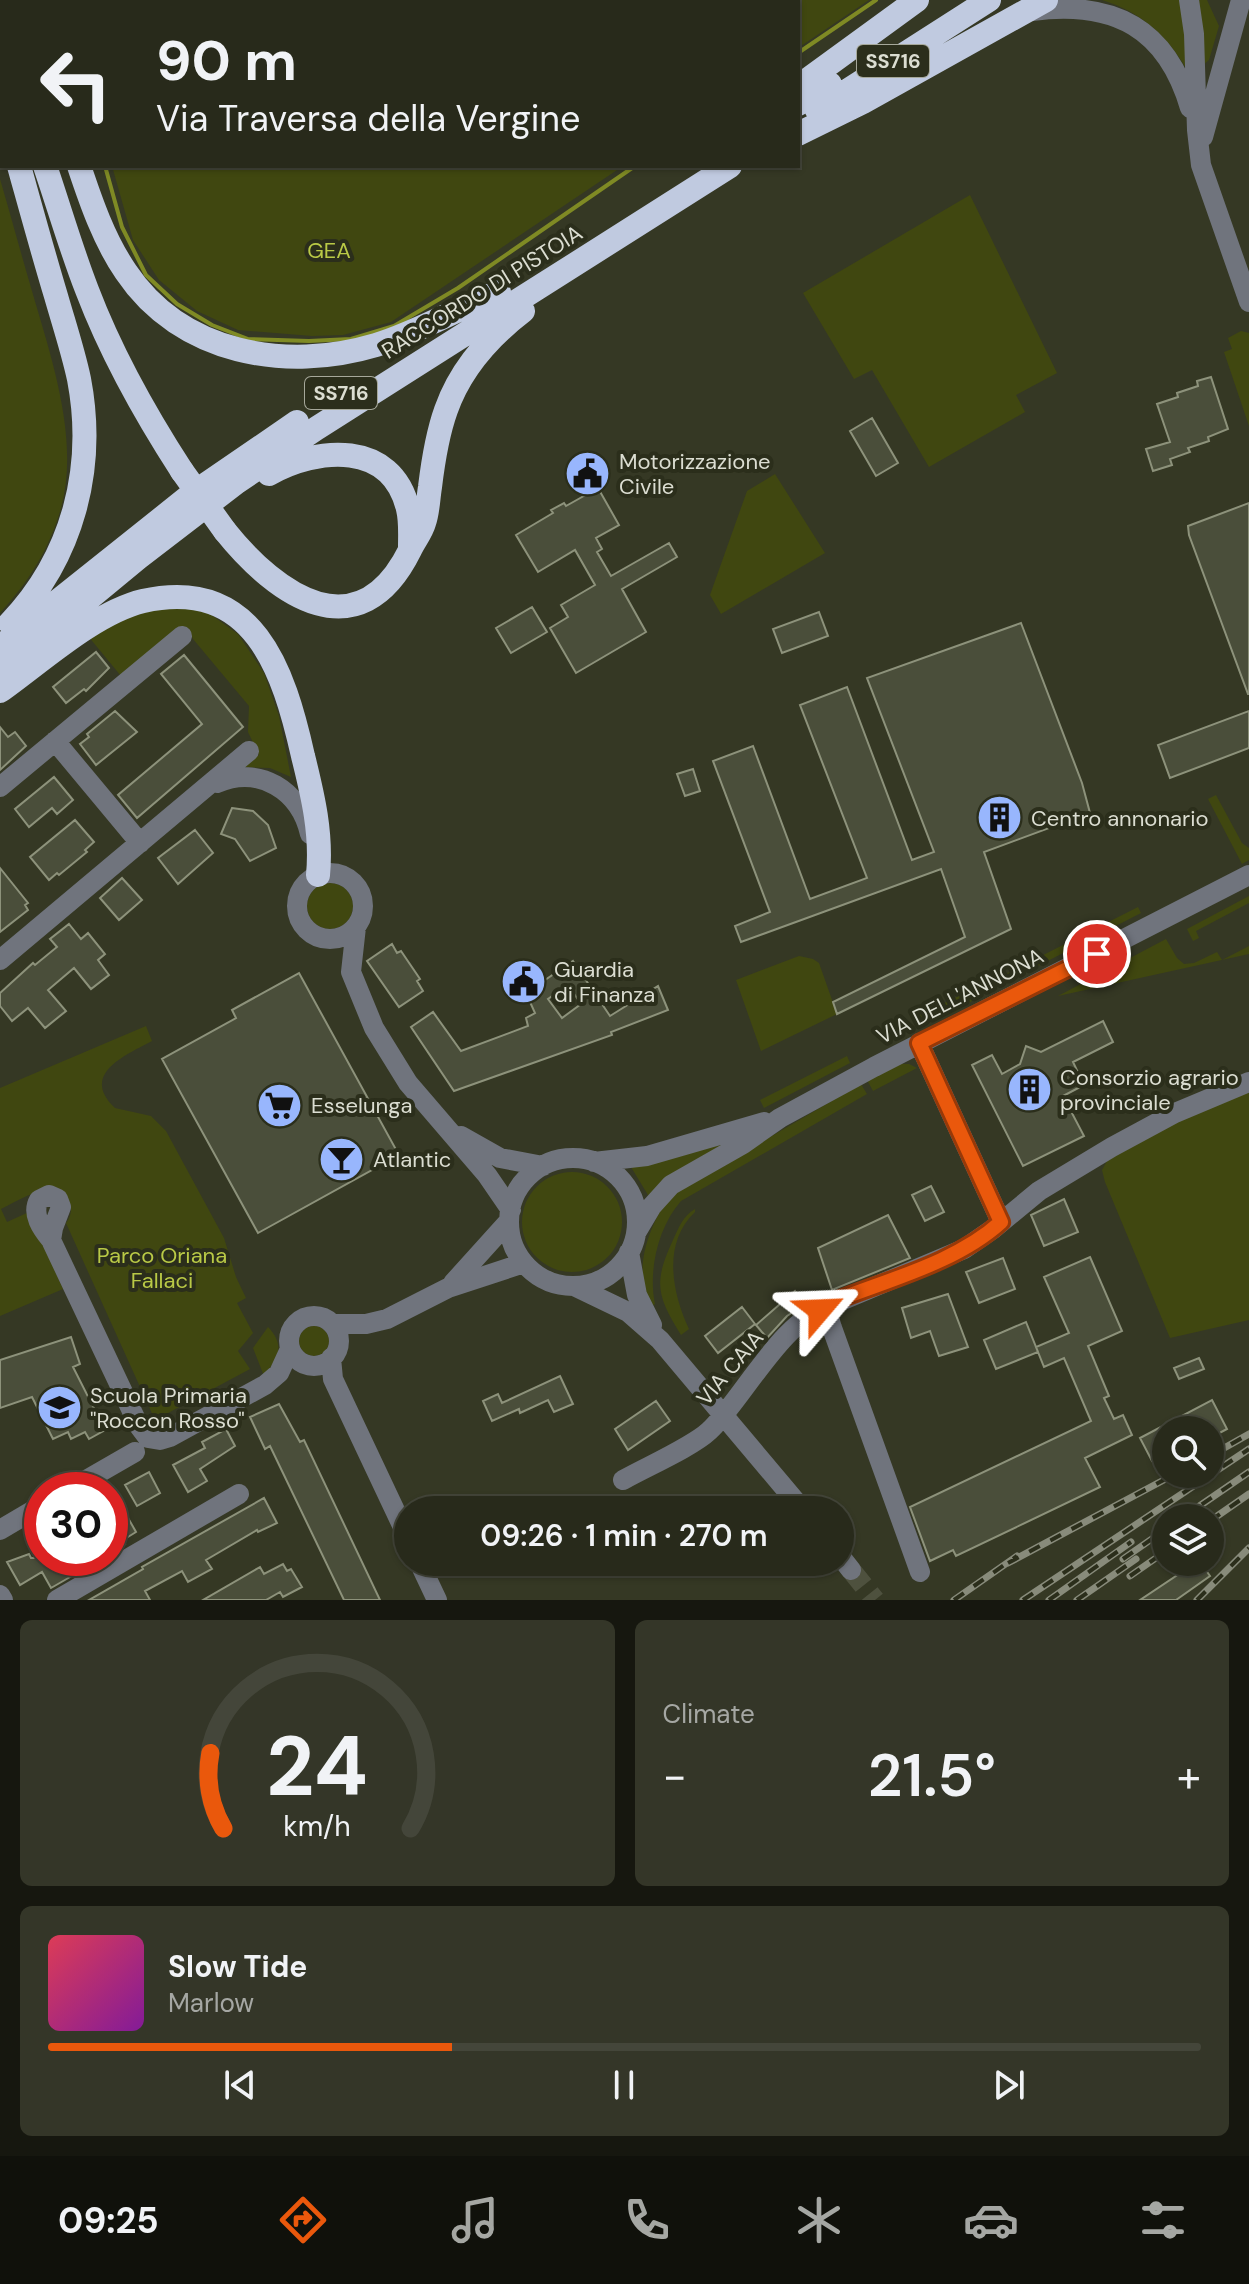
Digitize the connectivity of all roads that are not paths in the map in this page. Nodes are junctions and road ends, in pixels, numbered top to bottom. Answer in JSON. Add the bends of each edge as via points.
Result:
{"nodes":[{"id":1,"x":917,"y":0,"type":"edge"},
{"id":2,"x":960,"y":0,"type":"edge"},
{"id":3,"x":989,"y":0,"type":"edge"},
{"id":4,"x":1046,"y":0,"type":"edge"},
{"id":5,"x":1189,"y":0,"type":"edge"},
{"id":6,"x":1241,"y":0,"type":"edge"},
{"id":7,"x":1021,"y":14,"type":"junction"},
{"id":8,"x":800,"y":86,"type":"edge"},
{"id":9,"x":800,"y":103,"type":"edge"},
{"id":10,"x":800,"y":121,"type":"edge"},
{"id":11,"x":1197,"y":130,"type":"junction"},
{"id":12,"x":800,"y":133,"type":"edge"},
{"id":13,"x":1199,"y":152,"type":"junction"},
{"id":14,"x":20,"y":168,"type":"edge"},
{"id":15,"x":45,"y":168,"type":"edge"},
{"id":16,"x":80,"y":168,"type":"edge"},
{"id":17,"x":699,"y":168,"type":"edge"},
{"id":18,"x":727,"y":168,"type":"edge"},
{"id":19,"x":612,"y":240,"type":"junction"},
{"id":20,"x":499,"y":292,"type":"junction"},
{"id":21,"x":1249,"y":302,"type":"edge"},
{"id":22,"x":177,"y":528,"type":"junction"},
{"id":23,"x":410,"y":550,"type":"junction"},
{"id":24,"x":0,"y":633,"type":"edge"},
{"id":25,"x":182,"y":636,"type":"dead end"},
{"id":26,"x":0,"y":647,"type":"edge"},
{"id":27,"x":0,"y":672,"type":"edge"},
{"id":28,"x":0,"y":691,"type":"edge"},
{"id":29,"x":55,"y":741,"type":"junction"},
{"id":30,"x":249,"y":751,"type":"dead end"},
{"id":31,"x":210,"y":786,"type":"junction"},
{"id":32,"x":0,"y":787,"type":"edge"},
{"id":33,"x":140,"y":843,"type":"junction"},
{"id":34,"x":1249,"y":875,"type":"edge"},
{"id":35,"x":315,"y":877,"type":"junction"},
{"id":36,"x":356,"y":927,"type":"junction"},
{"id":37,"x":320,"y":937,"type":"junction"},
{"id":38,"x":0,"y":960,"type":"edge"},
{"id":39,"x":351,"y":972,"type":"junction"},
{"id":40,"x":919,"y":1043,"type":"junction"},
{"id":41,"x":1249,"y":1082,"type":"edge"},
{"id":42,"x":780,"y":1118,"type":"junction"},
{"id":43,"x":450,"y":1130,"type":"junction"},
{"id":44,"x":594,"y":1162,"type":"junction"},
{"id":45,"x":543,"y":1166,"type":"junction"},
{"id":46,"x":510,"y":1216,"type":"junction"},
{"id":47,"x":1001,"y":1222,"type":"junction"},
{"id":48,"x":51,"y":1240,"type":"dead end"},
{"id":49,"x":632,"y":1243,"type":"junction"},
{"id":50,"x":524,"y":1263,"type":"junction"},
{"id":51,"x":574,"y":1286,"type":"junction"},
{"id":52,"x":448,"y":1288,"type":"junction"},
{"id":53,"x":828,"y":1310,"type":"junction"},
{"id":54,"x":387,"y":1319,"type":"junction"},
{"id":55,"x":332,"y":1324,"type":"junction"},
{"id":56,"x":660,"y":1340,"type":"junction"},
{"id":57,"x":318,"y":1361,"type":"junction"},
{"id":58,"x":722,"y":1416,"type":"junction"},
{"id":59,"x":135,"y":1452,"type":"dead end"},
{"id":60,"x":100,"y":1472,"type":"edge"},
{"id":61,"x":623,"y":1480,"type":"dead end"},
{"id":62,"x":239,"y":1494,"type":"dead end"},
{"id":63,"x":791,"y":1496,"type":"edge"},
{"id":64,"x":394,"y":1510,"type":"edge"},
{"id":65,"x":24,"y":1516,"type":"edge"},
{"id":66,"x":0,"y":1530,"type":"edge"},
{"id":67,"x":920,"y":1572,"type":"dead end"},
{"id":68,"x":426,"y":1576,"type":"edge"},
{"id":69,"x":57,"y":1600,"type":"edge"},
{"id":70,"x":437,"y":1600,"type":"edge"}],
"edges":[{"from":1,"to":8,"type":"highway"},
{"from":2,"to":9,"type":"highway","number":"SS716"},
{"from":3,"to":10,"type":"highway","number":"SS716"},
{"from":4,"to":7,"type":"highway"},
{"from":5,"to":11,"type":"street"},
{"from":6,"to":13,"type":"street"},
{"from":7,"to":11,"type":"street","via":[[1083,3],[1135,21],[1172,61]]},
{"from":7,"to":12,"type":"highway"},
{"from":11,"to":13,"type":"street"},
{"from":13,"to":21,"type":"street"},
{"from":14,"to":24,"type":"highway","via":[[75,363],[84,450],[81,492],[61,552],[23,610]]},
{"from":15,"to":23,"type":"highway","bridge":true,"via":[[101,322],[138,398],[182,471],[244,555],[282,589],[326,605],[351,604],[381,590]]},
{"from":16,"to":20,"type":"highway","via":[[109,243],[139,289],[181,325],[248,353],[297,358],[349,352],[399,337]]},
{"from":17,"to":20,"type":"highway","name":"RACCORDO DI PISTOIA","number":"SS716"},
{"from":18,"to":19,"type":"highway","name":"RACCORDO DI PISTOIA","number":"SS716"},
{"from":19,"to":22,"type":"highway","name":"RACCORDO DI PISTOIA","number":"SS716","via":[[317,428]]},
{"from":19,"to":23,"type":"highway","via":[[588,267],[501,329],[467,369],[446,409],[426,519]]},
{"from":20,"to":26,"type":"highway","name":"RACCORDO DI PISTOIA","number":"SS716","via":[[202,487]]},
{"from":22,"to":23,"type":"highway","via":[[279,469],[343,454],[374,463],[396,483],[410,515]]},
{"from":22,"to":27,"type":"highway","name":"RACCORDO DI PISTOIA","number":"SS716"},
{"from":25,"to":29,"type":"street"},
{"from":28,"to":35,"type":"highway","via":[[92,625],[142,601],[180,597],[231,613],[268,650],[286,687],[316,814],[320,849]]},
{"from":29,"to":32,"type":"street"},
{"from":29,"to":33,"type":"street"},
{"from":30,"to":31,"type":"street"},
{"from":31,"to":33,"type":"street"},
{"from":31,"to":35,"type":"street","via":[[252,776],[296,800],[311,839]]},
{"from":33,"to":38,"type":"street"},
{"from":34,"to":40,"type":"street","name":"VIA DELL'ANNONA"},
{"from":35,"to":36,"type":"street","via":[[337,874],[356,885],[363,906]]},
{"from":35,"to":37,"type":"street","via":[[300,893],[298,911],[307,929]]},
{"from":36,"to":37,"type":"street","via":[[342,937]]},
{"from":36,"to":39,"type":"street"},
{"from":37,"to":39,"type":"street"},
{"from":39,"to":43,"type":"street","via":[[397,1067]]},
{"from":40,"to":42,"type":"street","name":"VIA DELL'ANNONA"},
{"from":40,"to":47,"type":"street"},
{"from":41,"to":47,"type":"street","name":"VIA CAIA","via":[[1131,1135],[1039,1191]]},
{"from":42,"to":44,"type":"street","name":"VIA DELL'ANNONA","via":[[647,1156]]},
{"from":42,"to":49,"type":"street","name":"VIA DELL'ANNONA","via":[[671,1185],[652,1206]]},
{"from":43,"to":45,"type":"street","name":"VIA DELL'ANNONA","via":[[500,1158]]},
{"from":43,"to":46,"type":"street","via":[[487,1175]]},
{"from":44,"to":45,"type":"street","name":"VIA DELL'ANNONA","via":[[568,1159]]},
{"from":44,"to":49,"type":"street","via":[[628,1190],[636,1211]]},
{"from":45,"to":46,"type":"street","via":[[522,1185]]},
{"from":46,"to":50,"type":"street","via":[[514,1246]]},
{"from":46,"to":52,"type":"street"},
{"from":47,"to":53,"type":"street","name":"VIA CAIA","via":[[964,1249],[840,1299]]},
{"from":48,"to":57,"type":"street","via":[[148,1438],[170,1437],[279,1373]]},
{"from":49,"to":51,"type":"street","name":"VIA DELL'ANNONA","via":[[618,1268],[606,1277]]},
{"from":49,"to":56,"type":"street","via":[[637,1295]]},
{"from":50,"to":51,"type":"street","via":[[544,1279]]},
{"from":50,"to":52,"type":"street"},
{"from":51,"to":56,"type":"street","via":[[628,1312]]},
{"from":52,"to":54,"type":"street"},
{"from":53,"to":58,"type":"street","name":"VIA CAIA","via":[[803,1320]]},
{"from":53,"to":67,"type":"street"},
{"from":54,"to":55,"type":"street"},
{"from":54,"to":57,"type":"street"},
{"from":55,"to":57,"type":"street","via":[[338,1336]]},
{"from":55,"to":57,"type":"street","via":[[317,1316],[301,1319],[290,1333]]},
{"from":56,"to":58,"type":"street"},
{"from":57,"to":64,"type":"street"},
{"from":58,"to":61,"type":"street","name":"VIA CAIA","via":[[707,1432]]},
{"from":58,"to":63,"type":"street"},
{"from":59,"to":60,"type":"street"},
{"from":62,"to":69,"type":"street"},
{"from":65,"to":66,"type":"street"},
{"from":68,"to":70,"type":"street"}]}
